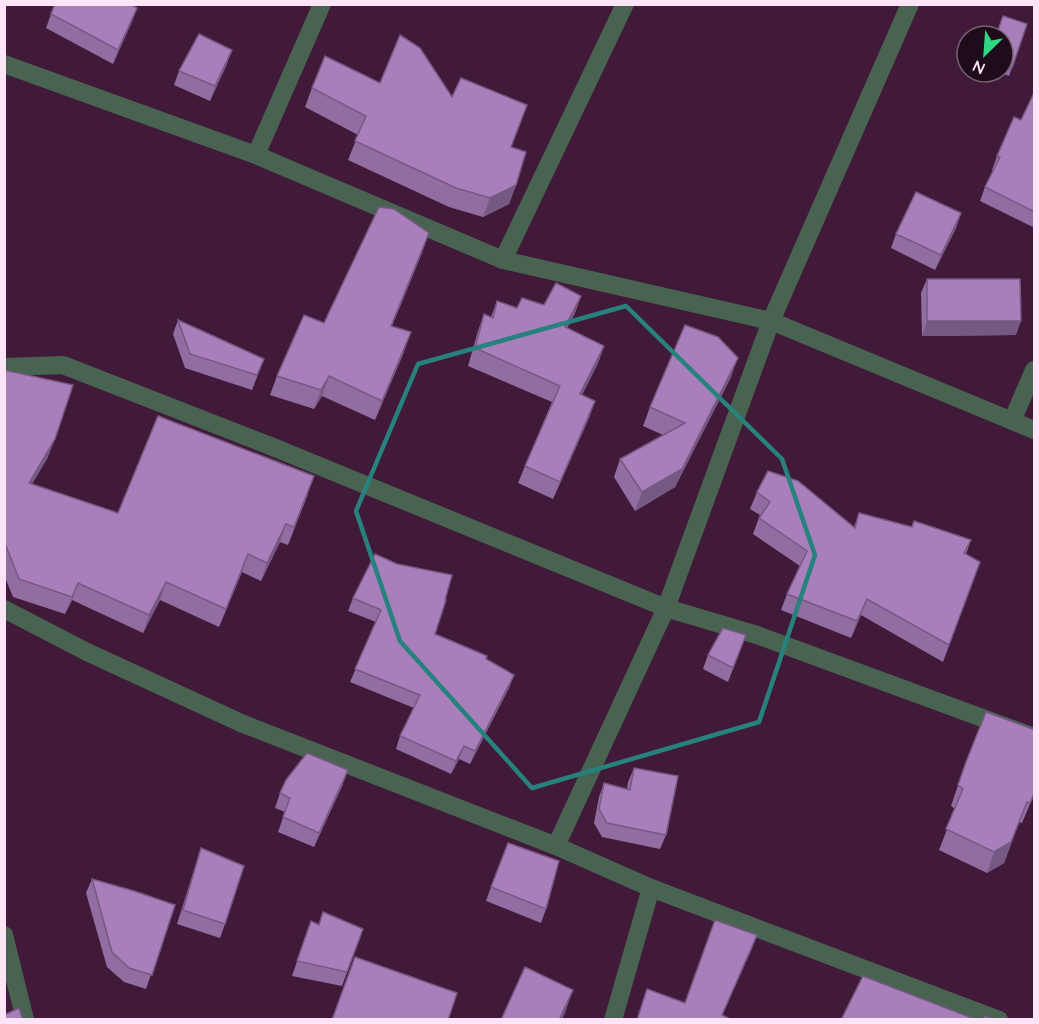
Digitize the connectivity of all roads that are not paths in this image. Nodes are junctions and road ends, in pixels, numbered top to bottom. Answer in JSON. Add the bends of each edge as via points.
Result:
{"nodes":[{"id":1,"x":322,"y":4,"type":"edge"},
{"id":2,"x":625,"y":4,"type":"edge"},
{"id":3,"x":910,"y":4,"type":"edge"},
{"id":4,"x":4,"y":64,"type":"edge"},
{"id":5,"x":256,"y":155,"type":"junction"},
{"id":6,"x":503,"y":260,"type":"junction"},
{"id":7,"x":771,"y":321,"type":"junction"},
{"id":8,"x":4,"y":367,"type":"edge"},
{"id":9,"x":1035,"y":370,"type":"edge"},
{"id":10,"x":1012,"y":421,"type":"junction"},
{"id":11,"x":1035,"y":430,"type":"edge"},
{"id":12,"x":666,"y":608,"type":"junction"},
{"id":13,"x":4,"y":609,"type":"edge"},
{"id":14,"x":1035,"y":737,"type":"edge"},
{"id":15,"x":556,"y":846,"type":"junction"},
{"id":16,"x":651,"y":888,"type":"junction"},
{"id":17,"x":4,"y":935,"type":"edge"},
{"id":18,"x":23,"y":1016,"type":"edge"},
{"id":19,"x":42,"y":1020,"type":"edge"},
{"id":20,"x":613,"y":1020,"type":"edge"},
{"id":21,"x":999,"y":1020,"type":"edge"}],
"edges":[{"from":1,"to":5,"type":"street"},
{"from":2,"to":6,"type":"street"},
{"from":3,"to":7,"type":"street"},
{"from":4,"to":5,"type":"street"},
{"from":5,"to":6,"type":"street"},
{"from":6,"to":7,"type":"street"},
{"from":7,"to":10,"type":"street"},
{"from":7,"to":12,"type":"street"},
{"from":8,"to":12,"type":"street","via":[[63,365]]},
{"from":9,"to":10,"type":"street"},
{"from":10,"to":11,"type":"street"},
{"from":12,"to":14,"type":"street","via":[[757,635]]},
{"from":12,"to":15,"type":"street"},
{"from":13,"to":15,"type":"street","via":[[241,723]]},
{"from":15,"to":16,"type":"street"},
{"from":16,"to":20,"type":"street"},
{"from":16,"to":21,"type":"street"},
{"from":17,"to":18,"type":"street"},
{"from":18,"to":19,"type":"street"}]}
